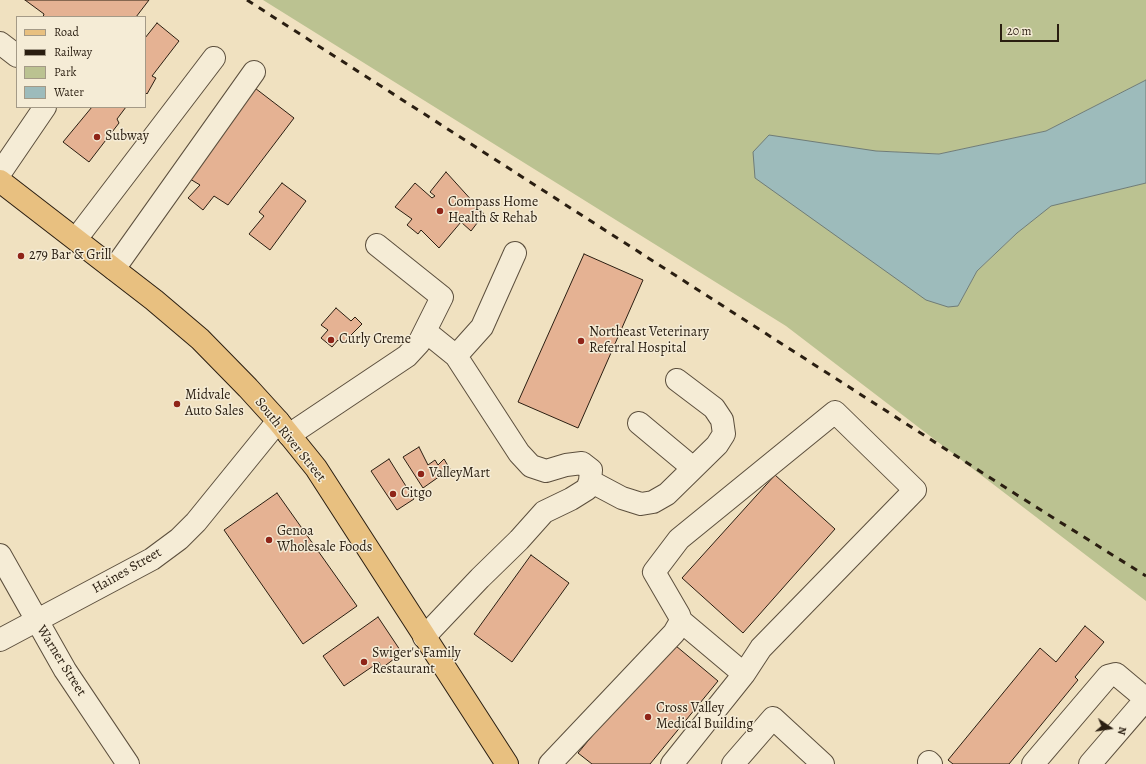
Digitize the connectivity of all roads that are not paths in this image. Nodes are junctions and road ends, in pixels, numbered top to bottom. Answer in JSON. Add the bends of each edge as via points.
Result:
{"nodes":[{"id":1,"x":0,"y":43,"type":"edge"},
{"id":2,"x":16,"y":55,"type":"edge"},
{"id":3,"x":214,"y":58,"type":"dead end"},
{"id":4,"x":254,"y":72,"type":"dead end"},
{"id":5,"x":44,"y":108,"type":"edge"},
{"id":6,"x":0,"y":173,"type":"edge"},
{"id":7,"x":0,"y":181,"type":"edge"},
{"id":8,"x":76,"y":239,"type":"junction"},
{"id":9,"x":377,"y":245,"type":"dead end"},
{"id":10,"x":515,"y":253,"type":"dead end"},
{"id":11,"x":114,"y":269,"type":"junction"},
{"id":12,"x":425,"y":331,"type":"junction"},
{"id":13,"x":456,"y":356,"type":"junction"},
{"id":14,"x":677,"y":380,"type":"dead end"},
{"id":15,"x":639,"y":423,"type":"dead end"},
{"id":16,"x":284,"y":428,"type":"junction"},
{"id":17,"x":693,"y":468,"type":"junction"},
{"id":18,"x":590,"y":481,"type":"junction"},
{"id":19,"x":0,"y":555,"type":"edge"},
{"id":20,"x":36,"y":620,"type":"junction"},
{"id":21,"x":678,"y":627,"type":"junction"},
{"id":22,"x":424,"y":637,"type":"junction"},
{"id":23,"x":0,"y":640,"type":"edge"},
{"id":24,"x":744,"y":674,"type":"junction"},
{"id":25,"x":1143,"y":706,"type":"edge"},
{"id":26,"x":128,"y":764,"type":"edge"},
{"id":27,"x":507,"y":764,"type":"edge"},
{"id":28,"x":550,"y":764,"type":"edge"},
{"id":29,"x":672,"y":764,"type":"edge"},
{"id":30,"x":733,"y":764,"type":"edge"},
{"id":31,"x":823,"y":764,"type":"edge"},
{"id":32,"x":1033,"y":764,"type":"edge"},
{"id":33,"x":1090,"y":764,"type":"edge"}],
"edges":[{"from":1,"to":2,"type":"street"},
{"from":3,"to":8,"type":"street"},
{"from":4,"to":11,"type":"street"},
{"from":5,"to":6,"type":"street"},
{"from":7,"to":8,"type":"main road","name":"South River Street"},
{"from":8,"to":11,"type":"main road","name":"South River Street"},
{"from":9,"to":12,"type":"street","name":"Haines Street","via":[[442,297]]},
{"from":10,"to":13,"type":"street","via":[[482,327]]},
{"from":11,"to":16,"type":"main road","name":"South River Street","via":[[200,339]]},
{"from":12,"to":13,"type":"street"},
{"from":12,"to":16,"type":"street","name":"Haines Street","via":[[419,343],[407,356]]},
{"from":13,"to":18,"type":"street","via":[[519,453],[531,466],[546,471],[582,462],[590,470]]},
{"from":14,"to":17,"type":"street","via":[[714,408],[722,420],[724,434],[717,445]]},
{"from":15,"to":17,"type":"street"},
{"from":16,"to":20,"type":"street","name":"Haines Street","via":[[179,539],[146,563]]},
{"from":16,"to":22,"type":"main road","name":"South River Street","via":[[316,468]]},
{"from":17,"to":18,"type":"street","via":[[667,494],[653,502],[641,504],[622,498]]},
{"from":18,"to":22,"type":"street","via":[[587,488],[571,499],[544,512]]},
{"from":19,"to":20,"type":"street","name":"Warner Street"},
{"from":20,"to":23,"type":"street","name":"Haines Street"},
{"from":20,"to":26,"type":"street","name":"Warner Street","via":[[65,670]]},
{"from":21,"to":24,"type":"street"},
{"from":21,"to":24,"type":"street","via":[[679,615],[654,572],[679,539],[835,412],[915,490],[761,648]]},
{"from":21,"to":28,"type":"street"},
{"from":22,"to":27,"type":"main road","name":"South River Street"},
{"from":24,"to":29,"type":"street"},
{"from":25,"to":32,"type":"street","via":[[1116,674],[1108,676]]},
{"from":25,"to":33,"type":"street"},
{"from":30,"to":31,"type":"street","via":[[773,718]]}]}
